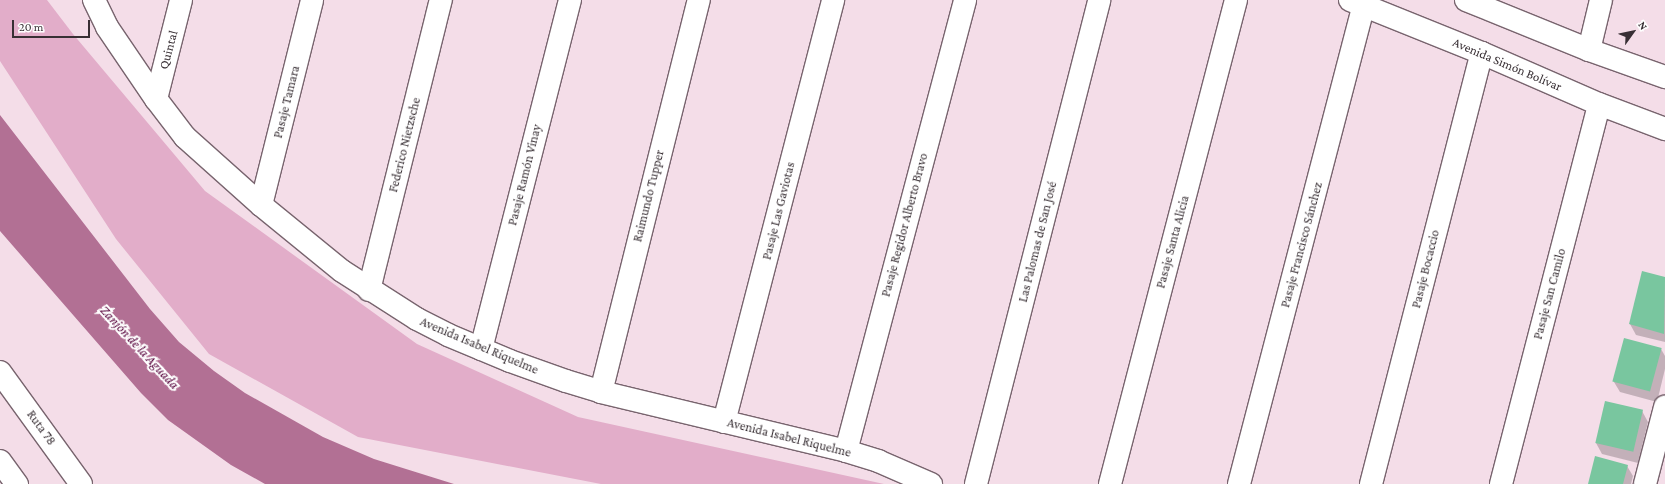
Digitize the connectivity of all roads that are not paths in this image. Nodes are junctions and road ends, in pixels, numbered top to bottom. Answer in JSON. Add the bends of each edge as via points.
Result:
{"nodes":[{"id":1,"x":81,"y":0,"type":"edge"},
{"id":2,"x":94,"y":0,"type":"edge"},
{"id":3,"x":181,"y":0,"type":"edge"},
{"id":4,"x":312,"y":0,"type":"edge"},
{"id":5,"x":441,"y":0,"type":"edge"},
{"id":6,"x":570,"y":0,"type":"edge"},
{"id":7,"x":699,"y":0,"type":"edge"},
{"id":8,"x":833,"y":0,"type":"edge"},
{"id":9,"x":965,"y":0,"type":"edge"},
{"id":10,"x":1099,"y":0,"type":"edge"},
{"id":11,"x":1236,"y":0,"type":"edge"},
{"id":12,"x":1466,"y":0,"type":"edge"},
{"id":13,"x":1602,"y":0,"type":"edge"},
{"id":14,"x":1357,"y":3,"type":"edge"},
{"id":15,"x":107,"y":27,"type":"junction"},
{"id":16,"x":1589,"y":50,"type":"junction"},
{"id":17,"x":1482,"y":53,"type":"junction"},
{"id":18,"x":1665,"y":77,"type":"edge"},
{"id":19,"x":156,"y":99,"type":"junction"},
{"id":20,"x":1599,"y":104,"type":"junction"},
{"id":21,"x":1665,"y":129,"type":"edge"},
{"id":22,"x":262,"y":205,"type":"junction"},
{"id":23,"x":369,"y":290,"type":"junction"},
{"id":24,"x":481,"y":349,"type":"junction"},
{"id":25,"x":0,"y":372,"type":"edge"},
{"id":26,"x":601,"y":392,"type":"junction"},
{"id":27,"x":1665,"y":406,"type":"edge"},
{"id":28,"x":724,"y":422,"type":"junction"},
{"id":29,"x":846,"y":451,"type":"junction"},
{"id":30,"x":0,"y":461,"type":"edge"},
{"id":31,"x":16,"y":484,"type":"edge"},
{"id":32,"x":81,"y":484,"type":"edge"},
{"id":33,"x":931,"y":484,"type":"edge"},
{"id":34,"x":976,"y":484,"type":"edge"},
{"id":35,"x":1110,"y":484,"type":"edge"},
{"id":36,"x":1239,"y":484,"type":"edge"},
{"id":37,"x":1371,"y":484,"type":"edge"},
{"id":38,"x":1501,"y":484,"type":"edge"},
{"id":39,"x":1645,"y":484,"type":"edge"}],
"edges":[{"from":1,"to":15,"type":"main road","name":"Avenida Isabel Riquelme"},
{"from":2,"to":15,"type":"main road","name":"Avenida Isabel Riquelme"},
{"from":3,"to":19,"type":"main road","name":"Quintal"},
{"from":4,"to":22,"type":"main road","name":"Pasaje Tamara"},
{"from":5,"to":23,"type":"main road","name":"Federico Nietzsche"},
{"from":6,"to":24,"type":"main road","name":"Pasaje Ramón Vinay"},
{"from":7,"to":26,"type":"main road","name":"Raimundo Tupper"},
{"from":8,"to":28,"type":"main road","name":"Pasaje Las Gaviotas"},
{"from":9,"to":29,"type":"main road","name":"Pasaje Regidor Alberto Bravo"},
{"from":10,"to":34,"type":"main road","name":"Las Palomas de San José"},
{"from":11,"to":35,"type":"main road","name":"Pasaje Santa Alicia"},
{"from":12,"to":16,"type":"main road"},
{"from":13,"to":16,"type":"main road"},
{"from":14,"to":17,"type":"main road","name":"Avenida Simón Bolívar"},
{"from":14,"to":36,"type":"main road","name":"Pasaje Francisco Sánchez"},
{"from":15,"to":19,"type":"main road","name":"Avenida Isabel Riquelme"},
{"from":16,"to":18,"type":"main road"},
{"from":17,"to":20,"type":"main road","name":"Avenida Simón Bolívar"},
{"from":17,"to":37,"type":"main road","name":"Pasaje Bocaccio"},
{"from":19,"to":22,"type":"main road","name":"Avenida Isabel Riquelme","via":[[185,137]]},
{"from":20,"to":21,"type":"main road","name":"Avenida Simón Bolívar"},
{"from":20,"to":38,"type":"main road","name":"Pasaje San Camilo"},
{"from":22,"to":23,"type":"main road","name":"Avenida Isabel Riquelme"},
{"from":23,"to":24,"type":"main road","name":"Avenida Isabel Riquelme","via":[[417,319]]},
{"from":24,"to":26,"type":"main road","name":"Avenida Isabel Riquelme"},
{"from":25,"to":32,"type":"main road","name":"Ruta 78"},
{"from":26,"to":28,"type":"main road","name":"Avenida Isabel Riquelme"},
{"from":27,"to":39,"type":"main road"},
{"from":28,"to":29,"type":"main road","name":"Avenida Isabel Riquelme"},
{"from":29,"to":33,"type":"main road","name":"Avenida Isabel Riquelme","via":[[878,461]]},
{"from":30,"to":31,"type":"main road"}]}
